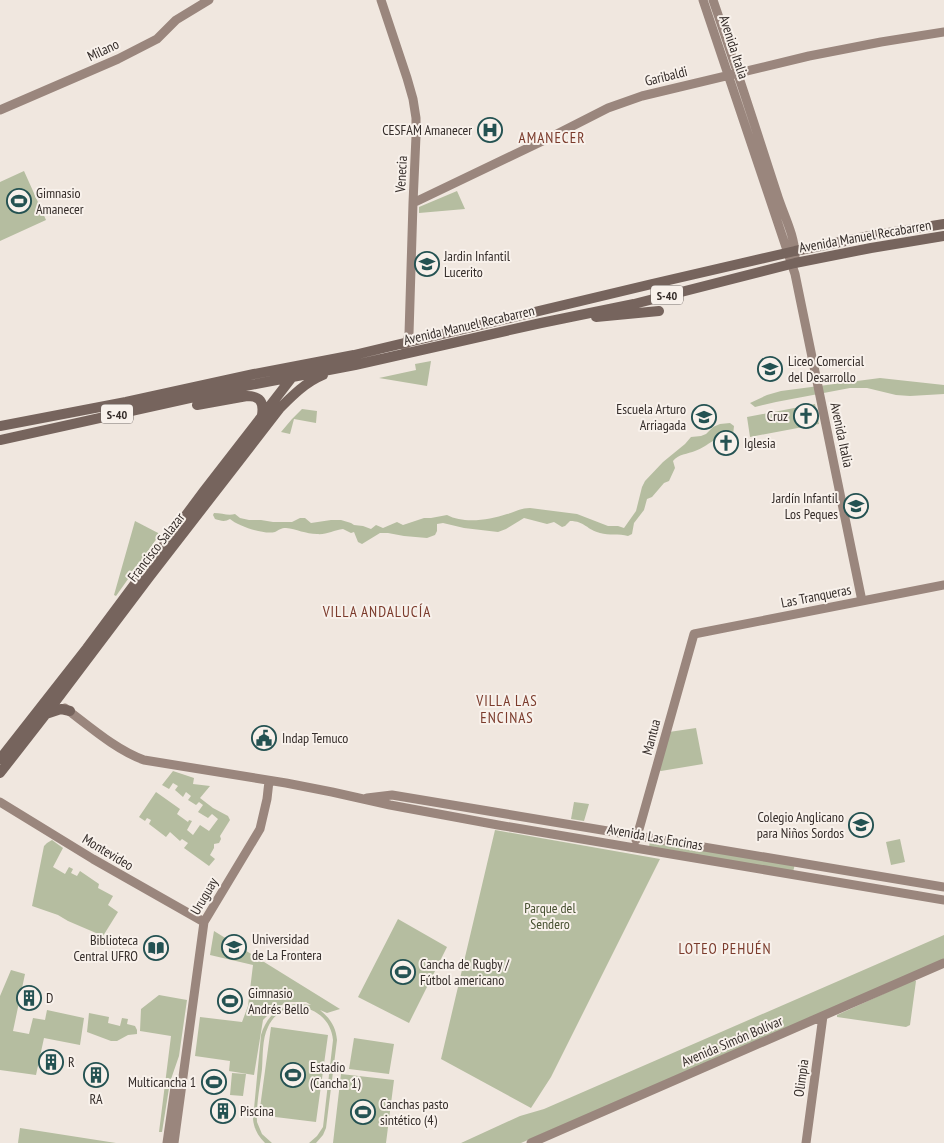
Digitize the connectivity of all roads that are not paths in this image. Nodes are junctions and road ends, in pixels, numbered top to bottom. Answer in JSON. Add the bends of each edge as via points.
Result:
{"nodes":[{"id":1,"x":209,"y":0,"type":"edge"},
{"id":2,"x":381,"y":0,"type":"edge"},
{"id":3,"x":704,"y":0,"type":"edge"},
{"id":4,"x":713,"y":0,"type":"edge"},
{"id":5,"x":944,"y":32,"type":"edge"},
{"id":6,"x":738,"y":72,"type":"junction"},
{"id":7,"x":728,"y":75,"type":"junction"},
{"id":8,"x":0,"y":110,"type":"edge"},
{"id":9,"x":413,"y":203,"type":"junction"},
{"id":10,"x":944,"y":224,"type":"edge"},
{"id":11,"x":944,"y":236,"type":"edge"},
{"id":12,"x":791,"y":252,"type":"junction"},
{"id":13,"x":755,"y":253,"type":"dead end"},
{"id":14,"x":794,"y":267,"type":"junction"},
{"id":15,"x":699,"y":273,"type":"junction"},
{"id":16,"x":652,"y":284,"type":"junction"},
{"id":17,"x":602,"y":288,"type":"dead end"},
{"id":18,"x":659,"y":311,"type":"dead end"},
{"id":19,"x":540,"y":323,"type":"junction"},
{"id":20,"x":408,"y":338,"type":"junction"},
{"id":21,"x":402,"y":354,"type":"junction"},
{"id":22,"x":315,"y":355,"type":"dead end"},
{"id":23,"x":303,"y":365,"type":"junction"},
{"id":24,"x":355,"y":365,"type":"junction"},
{"id":25,"x":291,"y":378,"type":"junction"},
{"id":26,"x":184,"y":382,"type":"dead end"},
{"id":27,"x":232,"y":384,"type":"junction"},
{"id":28,"x":262,"y":415,"type":"junction"},
{"id":29,"x":0,"y":426,"type":"edge"},
{"id":30,"x":0,"y":440,"type":"edge"},
{"id":31,"x":944,"y":585,"type":"edge"},
{"id":32,"x":862,"y":601,"type":"junction"},
{"id":33,"x":694,"y":634,"type":"joint"},
{"id":34,"x":53,"y":698,"type":"junction"},
{"id":35,"x":70,"y":711,"type":"junction"},
{"id":36,"x":46,"y":714,"type":"junction"},
{"id":37,"x":0,"y":759,"type":"edge"},
{"id":38,"x":0,"y":773,"type":"edge"},
{"id":39,"x":245,"y":777,"type":"junction"},
{"id":40,"x":269,"y":778,"type":"junction"},
{"id":41,"x":286,"y":783,"type":"junction"},
{"id":42,"x":305,"y":787,"type":"junction"},
{"id":43,"x":362,"y":798,"type":"junction"},
{"id":44,"x":266,"y":799,"type":"junction"},
{"id":45,"x":0,"y":802,"type":"edge"},
{"id":46,"x":638,"y":836,"type":"junction"},
{"id":47,"x":635,"y":848,"type":"junction"},
{"id":48,"x":944,"y":887,"type":"edge"},
{"id":49,"x":944,"y":900,"type":"edge"},
{"id":50,"x":204,"y":922,"type":"junction"},
{"id":51,"x":944,"y":963,"type":"edge"},
{"id":52,"x":823,"y":1016,"type":"junction"},
{"id":53,"x":184,"y":1064,"type":"junction"},
{"id":54,"x":167,"y":1143,"type":"edge"},
{"id":55,"x":174,"y":1143,"type":"edge"},
{"id":56,"x":530,"y":1143,"type":"edge"},
{"id":57,"x":806,"y":1143,"type":"edge"}],
"edges":[{"from":1,"to":8,"type":"street","name":"Milano","via":[[176,20],[157,39]]},
{"from":2,"to":9,"type":"street","name":"Venecia","via":[[415,109]]},
{"from":3,"to":7,"type":"street","name":"Avenida Italia"},
{"from":4,"to":6,"type":"street","name":"Avenida Italia"},
{"from":5,"to":6,"type":"street","name":"Garibaldi"},
{"from":6,"to":7,"type":"street","name":"Garibaldi"},
{"from":6,"to":12,"type":"street","name":"Avenida Italia","via":[[794,243]]},
{"from":7,"to":9,"type":"street","name":"Garibaldi","via":[[615,105]]},
{"from":7,"to":12,"type":"street","name":"Avenida Italia"},
{"from":9,"to":20,"type":"street","name":"Venecia"},
{"from":10,"to":12,"type":"main road","name":"Avenida Manuel Recabarren","number":"S-40"},
{"from":11,"to":14,"type":"main road","name":"Avenida Manuel Recabarren","number":"S-40","via":[[870,248]]},
{"from":12,"to":14,"type":"street","name":"Avenida Italia"},
{"from":12,"to":15,"type":"main road","name":"Avenida Manuel Recabarren","number":"S-40"},
{"from":13,"to":15,"type":"main road"},
{"from":14,"to":19,"type":"main road","name":"Avenida Manuel Recabarren","number":"S-40"},
{"from":14,"to":32,"type":"street","name":"Avenida Italia"},
{"from":15,"to":16,"type":"main road","name":"Avenida Manuel Recabarren","number":"S-40"},
{"from":16,"to":17,"type":"main road"},
{"from":16,"to":20,"type":"main road","name":"Avenida Manuel Recabarren","number":"S-40"},
{"from":18,"to":19,"type":"main road"},
{"from":19,"to":21,"type":"main road","name":"Avenida Manuel Recabarren","number":"S-40"},
{"from":20,"to":21,"type":"street","name":"Venecia"},
{"from":20,"to":23,"type":"main road","name":"Avenida Manuel Recabarren","number":"S-40","via":[[354,355]]},
{"from":21,"to":24,"type":"main road","name":"Avenida Manuel Recabarren","number":"S-40"},
{"from":22,"to":23,"type":"main road","name":"Francisco Salazar"},
{"from":23,"to":25,"type":"main road","name":"Francisco Salazar"},
{"from":23,"to":27,"type":"main road","name":"Avenida Manuel Recabarren","number":"S-40"},
{"from":24,"to":25,"type":"main road","name":"Avenida Manuel Recabarren","number":"S-40"},
{"from":24,"to":34,"type":"main road","name":"Francisco Salazar","via":[[316,378],[280,408]]},
{"from":25,"to":27,"type":"main road","name":"Avenida Manuel Recabarren","number":"S-40"},
{"from":25,"to":28,"type":"main road","name":"Francisco Salazar"},
{"from":26,"to":27,"type":"main road"},
{"from":27,"to":28,"type":"main road","via":[[197,405],[253,396],[262,404]]},
{"from":27,"to":29,"type":"main road","name":"Avenida Manuel Recabarren","number":"S-40"},
{"from":27,"to":30,"type":"main road","name":"Avenida Manuel Recabarren","number":"S-40"},
{"from":28,"to":34,"type":"main road","name":"Francisco Salazar"},
{"from":31,"to":32,"type":"street","name":"Las Tranqueras"},
{"from":32,"to":33,"type":"street","name":"Las Tranqueras"},
{"from":33,"to":46,"type":"street","name":"Mantua"},
{"from":34,"to":35,"type":"street","name":"Avenida Las Encinas"},
{"from":34,"to":36,"type":"main road","name":"Francisco Salazar"},
{"from":34,"to":37,"type":"main road","name":"Francisco Salazar"},
{"from":35,"to":36,"type":"main road","via":[[61,709]]},
{"from":35,"to":39,"type":"street","name":"Avenida Las Encinas","via":[[114,744],[139,758]]},
{"from":36,"to":38,"type":"main road","name":"Francisco Salazar"},
{"from":39,"to":40,"type":"street","name":"Avenida Las Encinas"},
{"from":39,"to":44,"type":"street","via":[[259,786]]},
{"from":40,"to":41,"type":"street","name":"Avenida Las Encinas"},
{"from":40,"to":42,"type":"street","name":"Avenida Las Encinas","via":[[293,781]]},
{"from":40,"to":44,"type":"street","name":"Uruguay"},
{"from":41,"to":42,"type":"street","name":"Avenida Las Encinas"},
{"from":41,"to":44,"type":"street","via":[[275,788]]},
{"from":42,"to":43,"type":"street","name":"Avenida Las Encinas"},
{"from":43,"to":46,"type":"street","name":"Avenida Las Encinas","via":[[392,795]]},
{"from":43,"to":47,"type":"street","name":"Avenida Las Encinas"},
{"from":44,"to":50,"type":"street","name":"Uruguay","via":[[257,835]]},
{"from":45,"to":50,"type":"street","name":"Montevideo"},
{"from":46,"to":47,"type":"street","name":"Mantua"},
{"from":46,"to":48,"type":"street","name":"Avenida Las Encinas"},
{"from":47,"to":49,"type":"street","name":"Avenida Las Encinas"},
{"from":50,"to":53,"type":"street","name":"Uruguay"},
{"from":51,"to":52,"type":"street","name":"Avenida Simón Bolívar"},
{"from":52,"to":56,"type":"street","name":"Avenida Simón Bolívar"},
{"from":52,"to":57,"type":"street","name":"Olimpia"},
{"from":53,"to":54,"type":"street","name":"Uruguay","via":[[176,1084]]},
{"from":53,"to":55,"type":"street","name":"Uruguay"}]}
